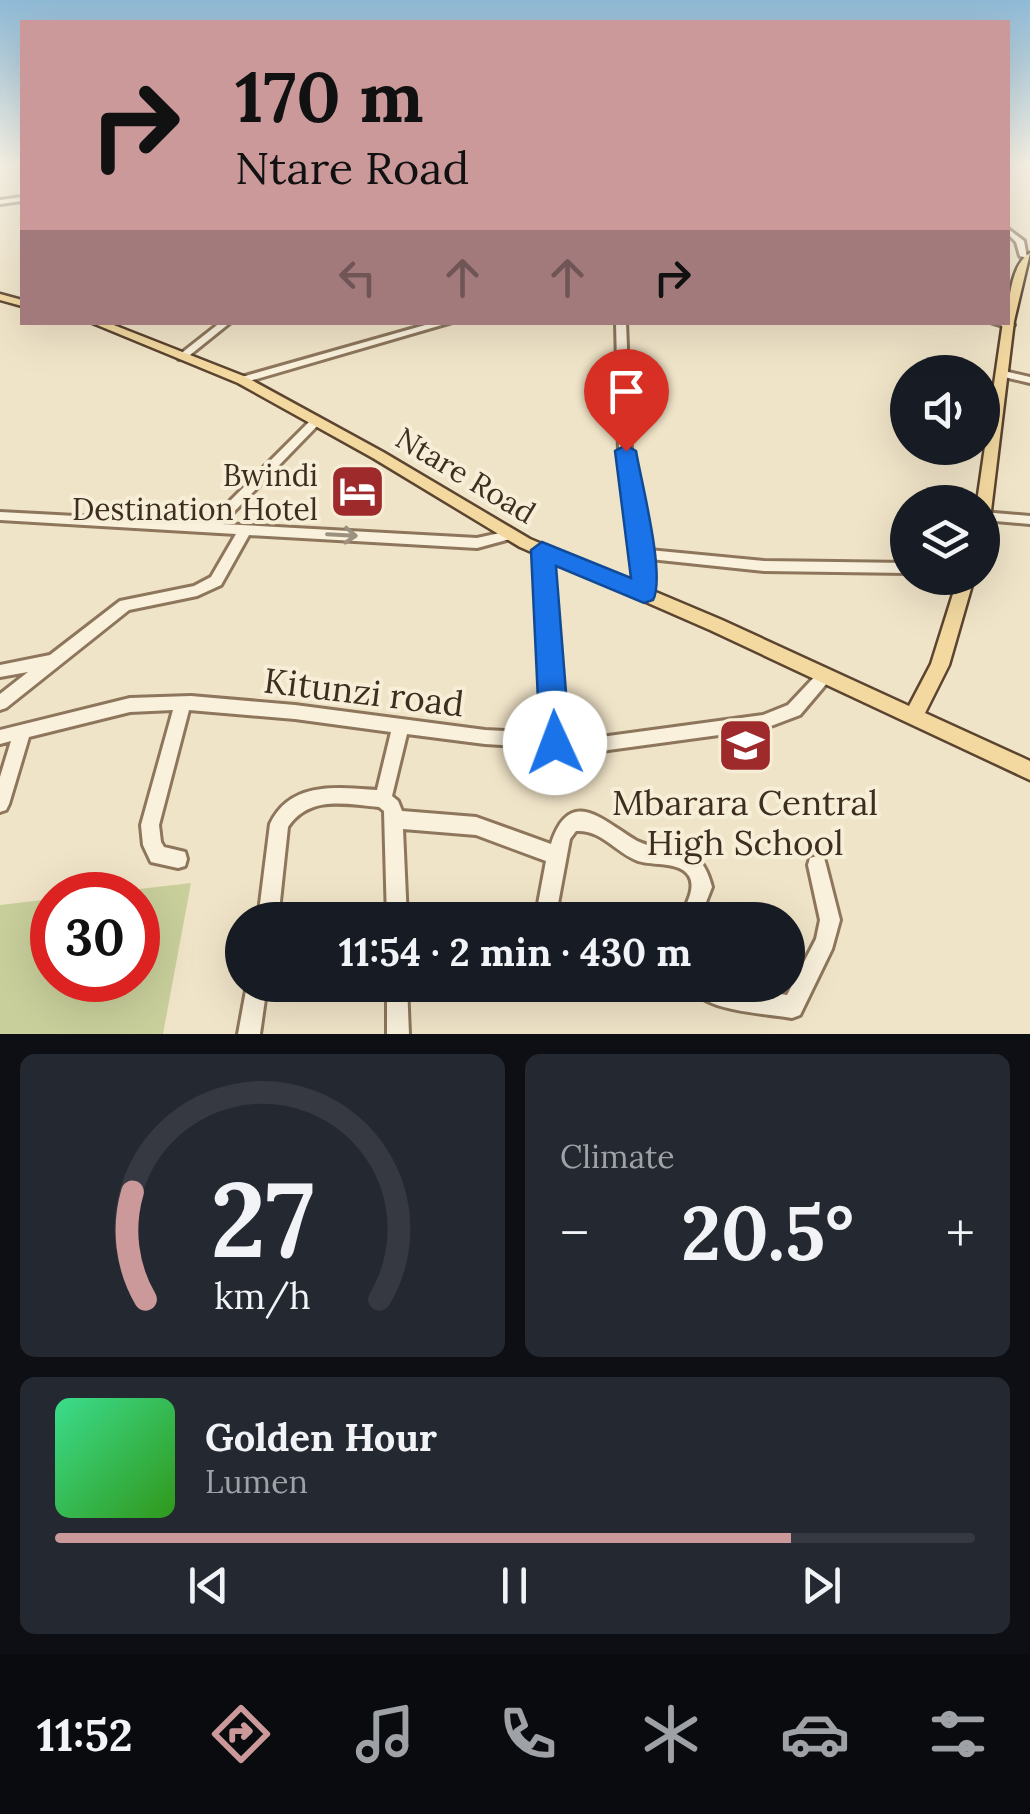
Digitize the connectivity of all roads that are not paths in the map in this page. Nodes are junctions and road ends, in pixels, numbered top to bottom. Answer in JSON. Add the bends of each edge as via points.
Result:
{"nodes":[{"id":1,"x":1010,"y":233,"type":"edge"},
{"id":2,"x":1028,"y":256,"type":"edge"},
{"id":3,"x":1010,"y":321,"type":"edge"},
{"id":4,"x":103,"y":325,"type":"edge"},
{"id":5,"x":223,"y":325,"type":"edge"},
{"id":6,"x":437,"y":325,"type":"edge"},
{"id":7,"x":621,"y":325,"type":"edge"},
{"id":8,"x":1009,"y":325,"type":"edge"},
{"id":9,"x":182,"y":356,"type":"junction"},
{"id":10,"x":1004,"y":374,"type":"junction"},
{"id":11,"x":242,"y":380,"type":"junction"},
{"id":12,"x":1030,"y":380,"type":"edge"},
{"id":13,"x":317,"y":420,"type":"junction"},
{"id":14,"x":986,"y":485,"type":"edge"},
{"id":15,"x":0,"y":516,"type":"edge"},
{"id":16,"x":1000,"y":518,"type":"edge"},
{"id":17,"x":1030,"y":520,"type":"edge"},
{"id":18,"x":212,"y":528,"type":"junction"},
{"id":19,"x":245,"y":530,"type":"junction"},
{"id":20,"x":509,"y":535,"type":"junction"},
{"id":21,"x":542,"y":550,"type":"junction"},
{"id":22,"x":643,"y":554,"type":"junction"},
{"id":23,"x":890,"y":568,"type":"edge"},
{"id":24,"x":644,"y":594,"type":"junction"},
{"id":25,"x":961,"y":595,"type":"edge"},
{"id":26,"x":55,"y":660,"type":"junction"},
{"id":27,"x":0,"y":671,"type":"edge"},
{"id":28,"x":825,"y":676,"type":"junction"},
{"id":29,"x":0,"y":702,"type":"edge"},
{"id":30,"x":183,"y":704,"type":"junction"},
{"id":31,"x":914,"y":716,"type":"junction"},
{"id":32,"x":401,"y":726,"type":"junction"},
{"id":33,"x":24,"y":731,"type":"junction"},
{"id":34,"x":0,"y":736,"type":"edge"},
{"id":35,"x":555,"y":743,"type":"junction"},
{"id":36,"x":1030,"y":771,"type":"edge"},
{"id":37,"x":383,"y":799,"type":"junction"},
{"id":38,"x":0,"y":804,"type":"edge"},
{"id":39,"x":394,"y":819,"type":"junction"},
{"id":40,"x":556,"y":855,"type":"junction"},
{"id":41,"x":178,"y":859,"type":"dead end"},
{"id":42,"x":817,"y":865,"type":"dead end"},
{"id":43,"x":270,"y":902,"type":"edge"},
{"id":44,"x":396,"y":902,"type":"edge"},
{"id":45,"x":548,"y":902,"type":"edge"},
{"id":46,"x":697,"y":902,"type":"edge"},
{"id":47,"x":805,"y":981,"type":"edge"},
{"id":48,"x":254,"y":1002,"type":"edge"},
{"id":49,"x":397,"y":1002,"type":"edge"},
{"id":50,"x":761,"y":1002,"type":"edge"},
{"id":51,"x":795,"y":1002,"type":"edge"},
{"id":52,"x":249,"y":1034,"type":"edge"},
{"id":53,"x":398,"y":1034,"type":"edge"}],
"edges":[{"from":1,"to":2,"type":"street"},
{"from":2,"to":3,"type":"main road"},
{"from":4,"to":9,"type":"main road","name":"Ntare Road"},
{"from":5,"to":9,"type":"street"},
{"from":6,"to":11,"type":"street"},
{"from":7,"to":22,"type":"street","via":[[626,451]]},
{"from":8,"to":10,"type":"main road"},
{"from":9,"to":11,"type":"main road","name":"Ntare Road"},
{"from":10,"to":12,"type":"street"},
{"from":10,"to":14,"type":"main road"},
{"from":11,"to":13,"type":"main road","name":"Ntare Road"},
{"from":13,"to":18,"type":"street"},
{"from":13,"to":20,"type":"main road","name":"Ntare Road"},
{"from":15,"to":18,"type":"street"},
{"from":16,"to":17,"type":"street"},
{"from":18,"to":19,"type":"street"},
{"from":19,"to":20,"type":"street","one_way":true,"via":[[477,543]]},
{"from":19,"to":26,"type":"street","via":[[210,586],[125,605]]},
{"from":20,"to":21,"type":"main road","name":"Ntare Road"},
{"from":21,"to":24,"type":"main road","name":"Ntare Road"},
{"from":21,"to":35,"type":"street"},
{"from":22,"to":23,"type":"street","via":[[764,566]]},
{"from":22,"to":24,"type":"street"},
{"from":24,"to":28,"type":"main road","name":"Ntare Road"},
{"from":25,"to":31,"type":"main road","via":[[940,665]]},
{"from":26,"to":27,"type":"street"},
{"from":26,"to":29,"type":"street"},
{"from":28,"to":31,"type":"main road","name":"Ntare Road"},
{"from":28,"to":35,"type":"street","name":"Kitunzi road","via":[[794,710],[763,722],[640,741]]},
{"from":30,"to":32,"type":"street","name":"Kitunzi road"},
{"from":30,"to":33,"type":"street","name":"Kitunzi road","via":[[130,705]]},
{"from":30,"to":41,"type":"street","via":[[150,824],[158,855]]},
{"from":31,"to":36,"type":"main road","name":"Ntare Road"},
{"from":32,"to":35,"type":"street","name":"Kitunzi road"},
{"from":32,"to":37,"type":"street"},
{"from":33,"to":34,"type":"street","name":"Kitunzi road"},
{"from":33,"to":38,"type":"street"},
{"from":37,"to":39,"type":"street"},
{"from":37,"to":43,"type":"street","via":[[309,796],[286,812]]},
{"from":39,"to":40,"type":"street","via":[[476,826]]},
{"from":39,"to":44,"type":"street"},
{"from":40,"to":45,"type":"street"},
{"from":40,"to":46,"type":"street","via":[[565,829],[583,822],[644,854],[686,860],[700,875]]},
{"from":42,"to":47,"type":"street","via":[[830,920]]},
{"from":48,"to":52,"type":"street"},
{"from":49,"to":53,"type":"street"},
{"from":50,"to":51,"type":"street"}]}
